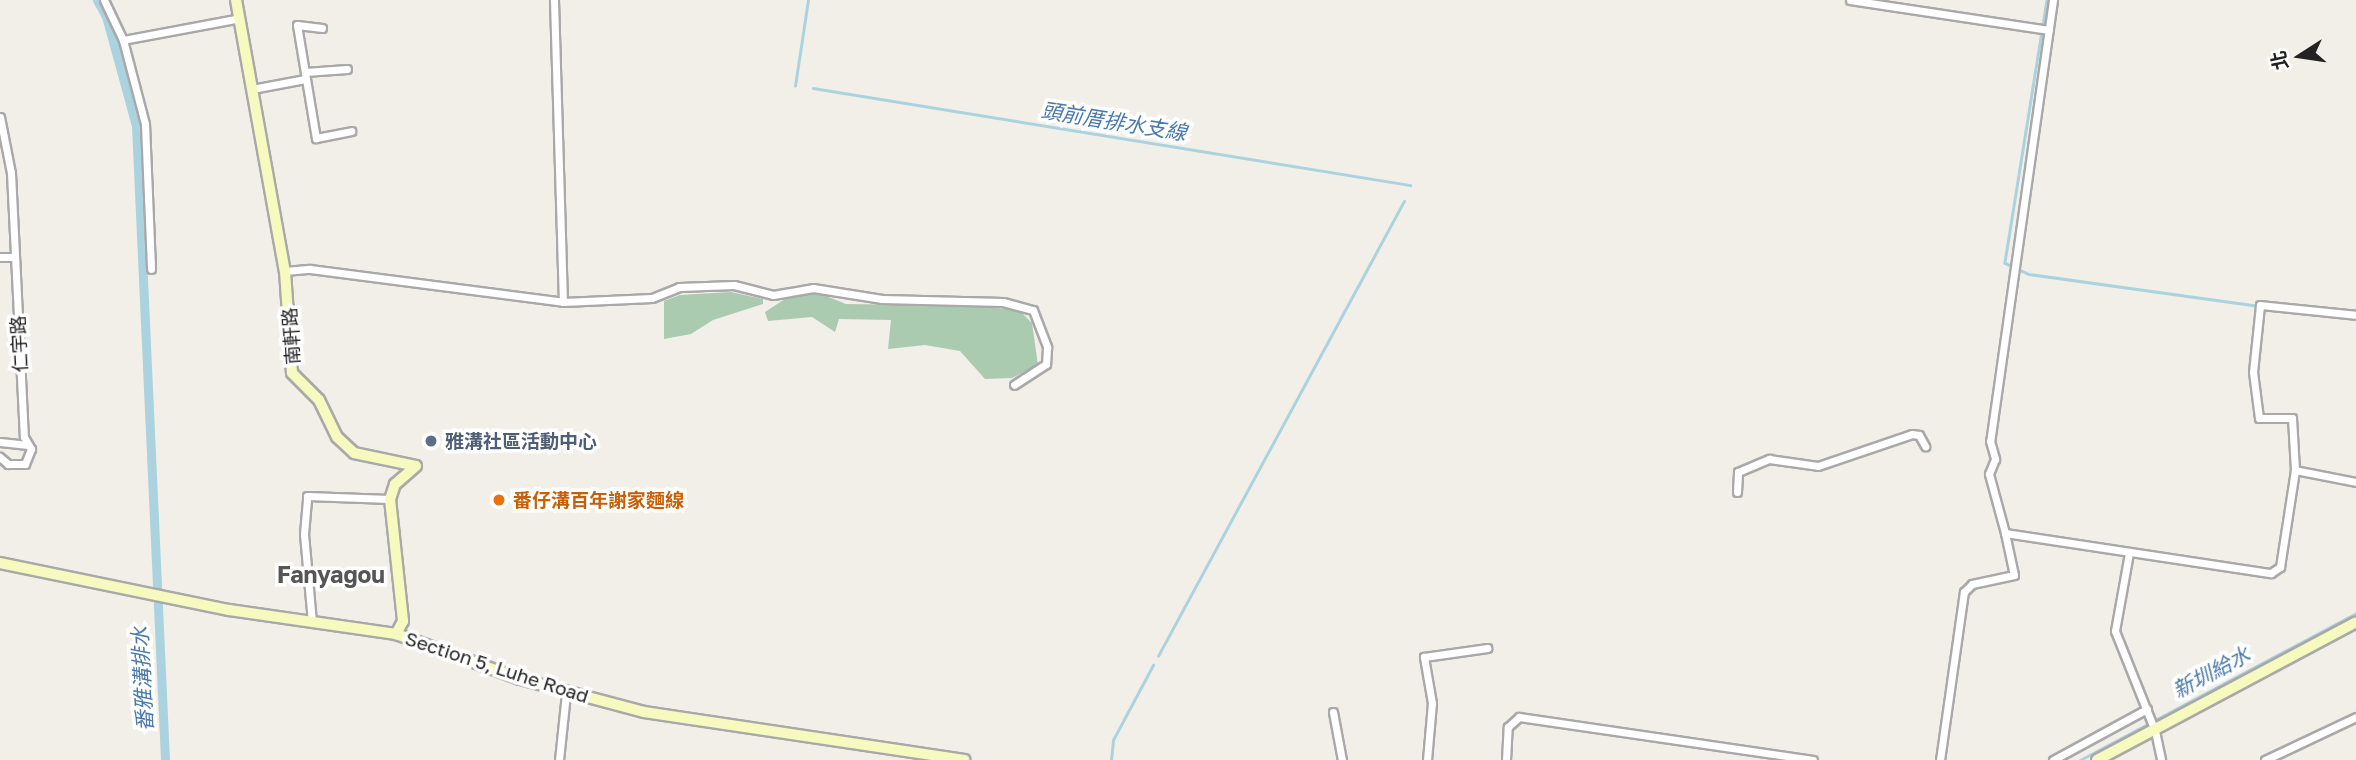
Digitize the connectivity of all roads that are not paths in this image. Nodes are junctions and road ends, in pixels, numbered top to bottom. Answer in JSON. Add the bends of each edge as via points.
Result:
{"nodes":[{"id":1,"x":104,"y":0,"type":"edge"},
{"id":2,"x":236,"y":0,"type":"edge"},
{"id":3,"x":554,"y":0,"type":"edge"},
{"id":4,"x":1850,"y":0,"type":"edge"},
{"id":5,"x":2053,"y":0,"type":"edge"},
{"id":6,"x":240,"y":18,"type":"junction"},
{"id":7,"x":322,"y":28,"type":"dead end"},
{"id":8,"x":2049,"y":30,"type":"junction"},
{"id":9,"x":123,"y":40,"type":"junction"},
{"id":10,"x":347,"y":69,"type":"dead end"},
{"id":11,"x":305,"y":76,"type":"junction"},
{"id":12,"x":252,"y":89,"type":"junction"},
{"id":13,"x":0,"y":117,"type":"edge"},
{"id":14,"x":351,"y":131,"type":"dead end"},
{"id":15,"x":0,"y":257,"type":"edge"},
{"id":16,"x":15,"y":257,"type":"junction"},
{"id":17,"x":151,"y":269,"type":"dead end"},
{"id":18,"x":285,"y":271,"type":"junction"},
{"id":19,"x":563,"y":302,"type":"junction"},
{"id":20,"x":2356,"y":315,"type":"edge"},
{"id":21,"x":1014,"y":384,"type":"dead end"},
{"id":22,"x":0,"y":442,"type":"edge"},
{"id":23,"x":28,"y":445,"type":"junction"},
{"id":24,"x":1925,"y":446,"type":"dead end"},
{"id":25,"x":0,"y":457,"type":"edge"},
{"id":26,"x":2295,"y":470,"type":"junction"},
{"id":27,"x":2356,"y":482,"type":"edge"},
{"id":28,"x":1737,"y":492,"type":"dead end"},
{"id":29,"x":390,"y":499,"type":"junction"},
{"id":30,"x":2005,"y":533,"type":"junction"},
{"id":31,"x":2129,"y":553,"type":"junction"},
{"id":32,"x":0,"y":563,"type":"edge"},
{"id":33,"x":312,"y":622,"type":"junction"},
{"id":34,"x":2356,"y":622,"type":"edge"},
{"id":35,"x":396,"y":634,"type":"junction"},
{"id":36,"x":1487,"y":648,"type":"dead end"},
{"id":37,"x":566,"y":693,"type":"junction"},
{"id":38,"x":1333,"y":712,"type":"dead end"},
{"id":39,"x":2148,"y":713,"type":"junction"},
{"id":40,"x":2356,"y":717,"type":"edge"},
{"id":41,"x":2154,"y":729,"type":"junction"},
{"id":42,"x":559,"y":760,"type":"edge"},
{"id":43,"x":964,"y":760,"type":"edge"},
{"id":44,"x":1342,"y":760,"type":"edge"},
{"id":45,"x":1427,"y":760,"type":"edge"},
{"id":46,"x":1506,"y":760,"type":"edge"},
{"id":47,"x":1813,"y":760,"type":"edge"},
{"id":48,"x":1940,"y":760,"type":"edge"},
{"id":49,"x":2053,"y":760,"type":"edge"},
{"id":50,"x":2097,"y":760,"type":"edge"},
{"id":51,"x":2161,"y":760,"type":"edge"},
{"id":52,"x":2265,"y":760,"type":"edge"}],
"edges":[{"from":1,"to":9,"type":"street"},
{"from":2,"to":6,"type":"street","name":"南軒路"},
{"from":3,"to":19,"type":"street"},
{"from":4,"to":8,"type":"street"},
{"from":5,"to":8,"type":"street"},
{"from":6,"to":9,"type":"street"},
{"from":6,"to":12,"type":"street","name":"南軒路"},
{"from":7,"to":11,"type":"street","via":[[297,25]]},
{"from":8,"to":30,"type":"street","via":[[1990,440],[1994,459],[1989,474]]},
{"from":9,"to":17,"type":"street","via":[[145,124]]},
{"from":10,"to":11,"type":"street"},
{"from":11,"to":12,"type":"street"},
{"from":11,"to":14,"type":"street","via":[[316,138]]},
{"from":12,"to":18,"type":"street","name":"南軒路"},
{"from":13,"to":16,"type":"street","name":"仁宇路","via":[[10,173]]},
{"from":15,"to":16,"type":"street"},
{"from":16,"to":23,"type":"street","name":"仁宇路"},
{"from":18,"to":19,"type":"street","via":[[310,269]]},
{"from":18,"to":29,"type":"street","name":"南軒路","via":[[292,373],[319,400],[337,437],[354,453],[416,466],[395,484]]},
{"from":19,"to":21,"type":"street","via":[[652,298],[679,287],[734,285],[773,295],[813,288],[882,299],[1003,302],[1033,310],[1047,347],[1046,364]]},
{"from":20,"to":26,"type":"street","via":[[2260,305],[2253,372],[2259,418],[2292,418]]},
{"from":22,"to":23,"type":"street"},
{"from":23,"to":25,"type":"street","via":[[30,458],[25,464],[8,464]]},
{"from":24,"to":28,"type":"street","via":[[1919,435],[1912,434],[1818,466],[1769,459],[1738,472]]},
{"from":26,"to":27,"type":"street"},
{"from":26,"to":31,"type":"street","via":[[2280,567],[2271,573]]},
{"from":29,"to":33,"type":"street","via":[[307,496],[304,534]]},
{"from":29,"to":35,"type":"street","via":[[402,621]]},
{"from":30,"to":31,"type":"street"},
{"from":30,"to":48,"type":"street","via":[[2014,575],[1972,584],[1964,592]]},
{"from":31,"to":39,"type":"street","via":[[2115,631]]},
{"from":32,"to":33,"type":"street","name":"Section 5, Luhe Road"},
{"from":33,"to":35,"type":"street","name":"Section 5, Luhe Road"},
{"from":34,"to":41,"type":"street"},
{"from":35,"to":37,"type":"street","name":"Section 5, Luhe Road"},
{"from":36,"to":45,"type":"street","via":[[1424,657],[1432,703]]},
{"from":37,"to":42,"type":"street"},
{"from":37,"to":43,"type":"street","name":"Section 5, Luhe Road","via":[[766,734]]},
{"from":38,"to":44,"type":"street"},
{"from":39,"to":41,"type":"street"},
{"from":39,"to":49,"type":"street"},
{"from":40,"to":52,"type":"street"},
{"from":41,"to":50,"type":"street"},
{"from":41,"to":51,"type":"street"},
{"from":46,"to":47,"type":"street","via":[[1508,727],[1518,717]]}]}
